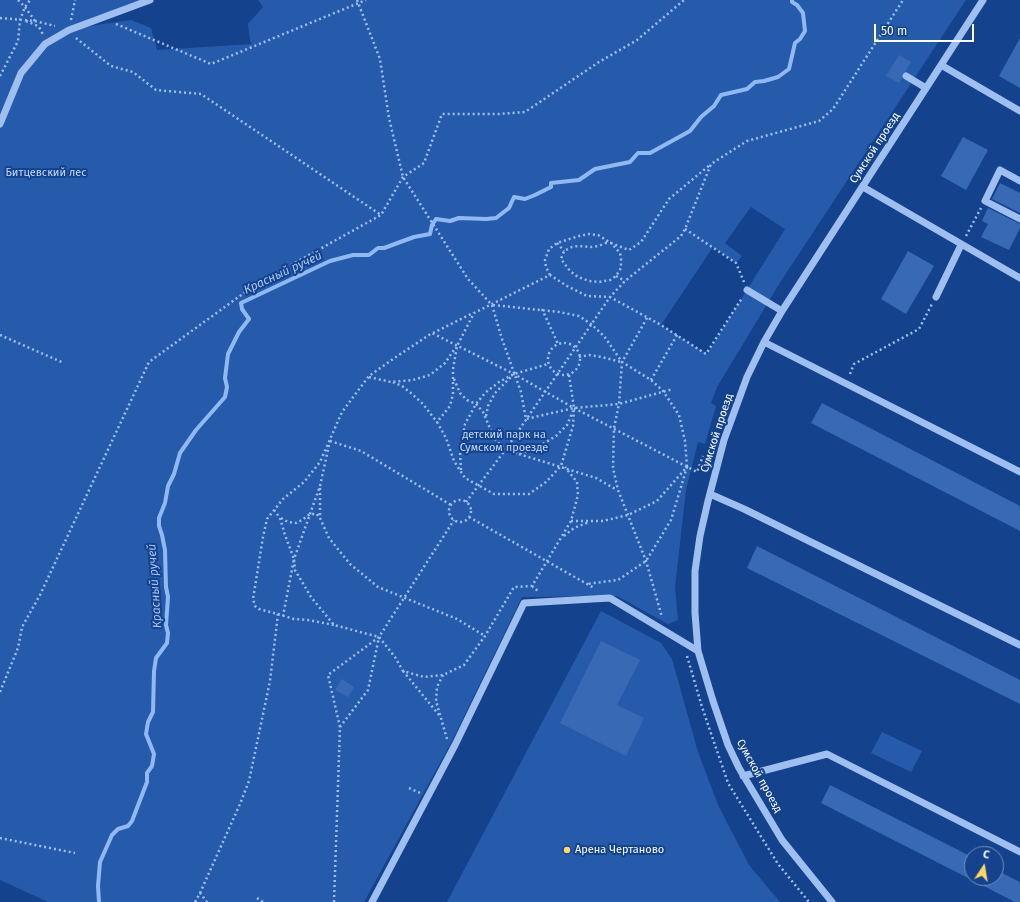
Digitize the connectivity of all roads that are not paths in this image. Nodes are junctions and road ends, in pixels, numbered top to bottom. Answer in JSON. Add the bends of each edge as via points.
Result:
{"nodes":[{"id":1,"x":150,"y":0,"type":"edge"},
{"id":2,"x":983,"y":0,"type":"edge"},
{"id":3,"x":941,"y":65,"type":"junction"},
{"id":4,"x":906,"y":76,"type":"dead end"},
{"id":5,"x":926,"y":88,"type":"junction"},
{"id":6,"x":1020,"y":112,"type":"edge"},
{"id":7,"x":0,"y":124,"type":"edge"},
{"id":8,"x":1020,"y":181,"type":"edge"},
{"id":9,"x":863,"y":187,"type":"junction"},
{"id":10,"x":1020,"y":218,"type":"edge"},
{"id":11,"x":961,"y":245,"type":"junction"},
{"id":12,"x":1020,"y":278,"type":"edge"},
{"id":13,"x":747,"y":290,"type":"road end"},
{"id":14,"x":936,"y":296,"type":"road end"},
{"id":15,"x":782,"y":311,"type":"junction"},
{"id":16,"x":764,"y":342,"type":"junction"},
{"id":17,"x":1020,"y":472,"type":"edge"},
{"id":18,"x":710,"y":494,"type":"junction"},
{"id":19,"x":1020,"y":645,"type":"edge"},
{"id":20,"x":698,"y":651,"type":"junction"},
{"id":21,"x":744,"y":776,"type":"junction"},
{"id":22,"x":1020,"y":852,"type":"edge"},
{"id":23,"x":372,"y":902,"type":"edge"},
{"id":24,"x":832,"y":902,"type":"edge"}],
"edges":[{"from":1,"to":7,"type":"street","via":[[69,30],[45,44],[21,73]]},
{"from":2,"to":3,"type":"street","name":"Сумской проезд"},
{"from":3,"to":5,"type":"street","name":"Сумской проезд"},
{"from":3,"to":6,"type":"street"},
{"from":4,"to":5,"type":"street"},
{"from":5,"to":9,"type":"street","name":"Сумской проезд"},
{"from":8,"to":10,"type":"street","via":[[1000,170],[985,201]]},
{"from":9,"to":11,"type":"street"},
{"from":9,"to":15,"type":"street","name":"Сумской проезд"},
{"from":11,"to":12,"type":"street"},
{"from":11,"to":14,"type":"street"},
{"from":13,"to":15,"type":"street"},
{"from":15,"to":16,"type":"street","name":"Сумской проезд"},
{"from":16,"to":17,"type":"street"},
{"from":16,"to":18,"type":"street","name":"Сумской проезд","via":[[746,377],[724,440]]},
{"from":18,"to":19,"type":"street"},
{"from":18,"to":20,"type":"street","name":"Сумской проезд","via":[[695,571],[694,613]]},
{"from":20,"to":21,"type":"street","name":"Сумской проезд","via":[[728,745]]},
{"from":20,"to":23,"type":"street","via":[[610,598],[524,602],[455,745]]},
{"from":21,"to":22,"type":"street","via":[[827,754]]},
{"from":21,"to":24,"type":"street","name":"Сумской проезд","via":[[782,840]]}]}
